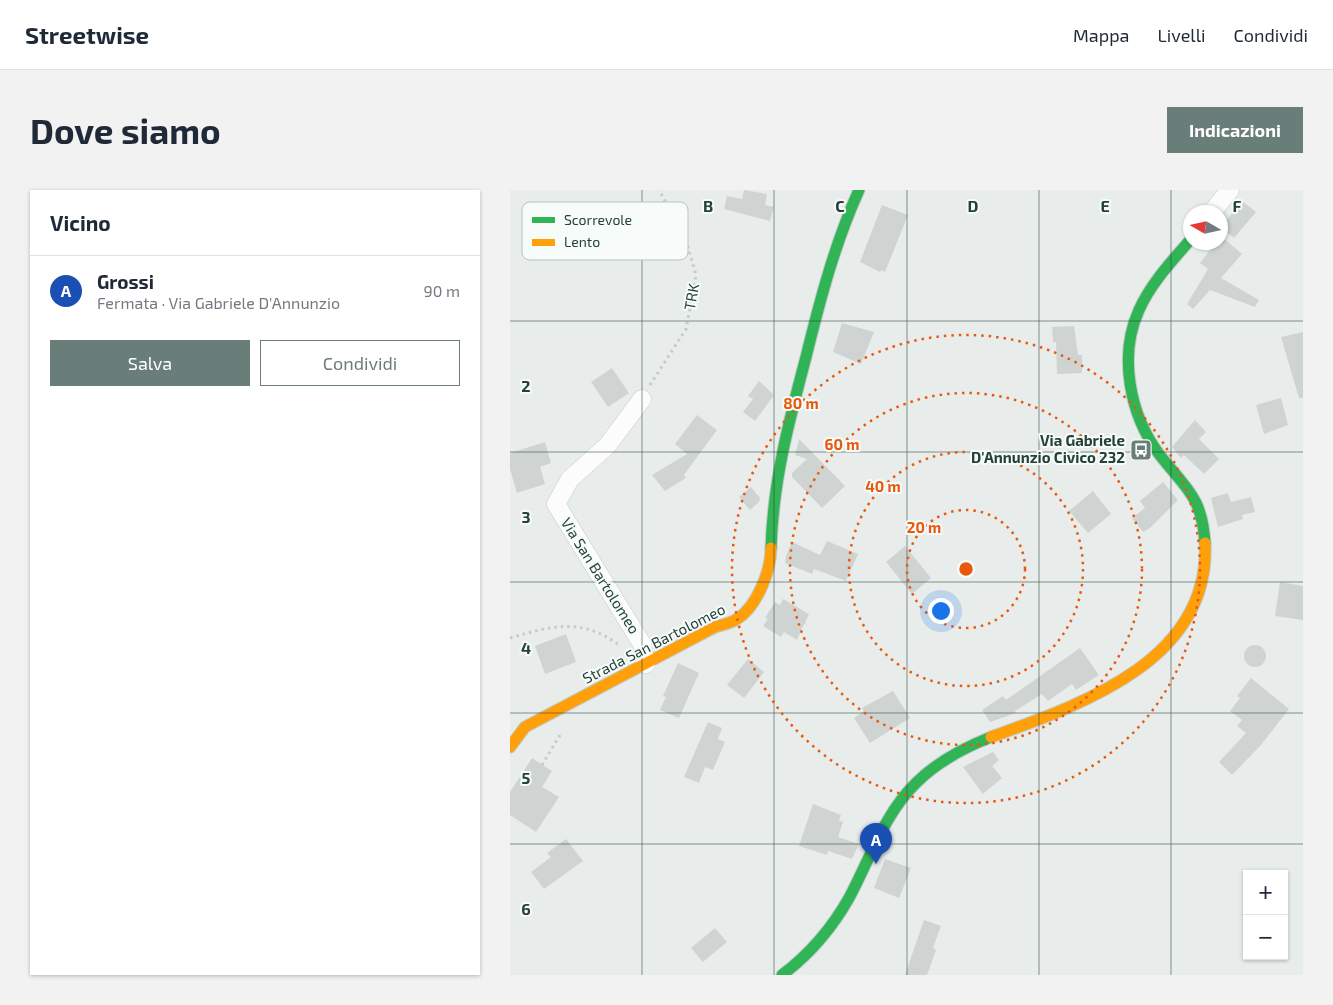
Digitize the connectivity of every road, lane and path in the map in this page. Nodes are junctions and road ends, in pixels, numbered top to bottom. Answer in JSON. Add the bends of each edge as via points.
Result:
{"nodes":[{"id":1,"x":659,"y":190,"type":"edge"},
{"id":2,"x":859,"y":190,"type":"edge"},
{"id":3,"x":1230,"y":190,"type":"edge"},
{"id":4,"x":666,"y":202,"type":"edge"},
{"id":5,"x":1218,"y":205,"type":"edge"},
{"id":6,"x":688,"y":247,"type":"edge"},
{"id":7,"x":1183,"y":248,"type":"edge"},
{"id":8,"x":642,"y":399,"type":"joint"},
{"id":9,"x":510,"y":638,"type":"edge"},
{"id":10,"x":620,"y":646,"type":"dead end"},
{"id":11,"x":646,"y":664,"type":"junction"},
{"id":12,"x":510,"y":747,"type":"edge"},
{"id":13,"x":550,"y":753,"type":"dead end"},
{"id":14,"x":542,"y":765,"type":"dead end"},
{"id":15,"x":782,"y":975,"type":"edge"}],
"edges":[{"from":1,"to":4,"type":"path","name":"TRK"},
{"from":2,"to":11,"type":"street","name":"Strada San Bartolomeo","via":[[844,223],[819,305],[780,456],[772,514],[771,565],[752,604],[737,619]]},
{"from":3,"to":5,"type":"street"},
{"from":6,"to":8,"type":"path","name":"TRK","via":[[696,275],[686,329]]},
{"from":7,"to":15,"type":"street","via":[[1153,287],[1136,320],[1127,367],[1134,403],[1149,438],[1197,500],[1205,543],[1203,578],[1191,612],[1165,644],[1131,674],[1097,696],[1049,717],[963,747],[928,771],[895,806],[849,899],[823,937],[797,965]]},
{"from":8,"to":11,"type":"street","name":"Via San Bartolomeo","via":[[607,446],[570,479],[556,504],[642,644]]},
{"from":9,"to":10,"type":"path","via":[[564,625],[602,632]]},
{"from":11,"to":12,"type":"street","name":"Strada San Bartolomeo","via":[[525,728]]},
{"from":13,"to":14,"type":"path"}]}
